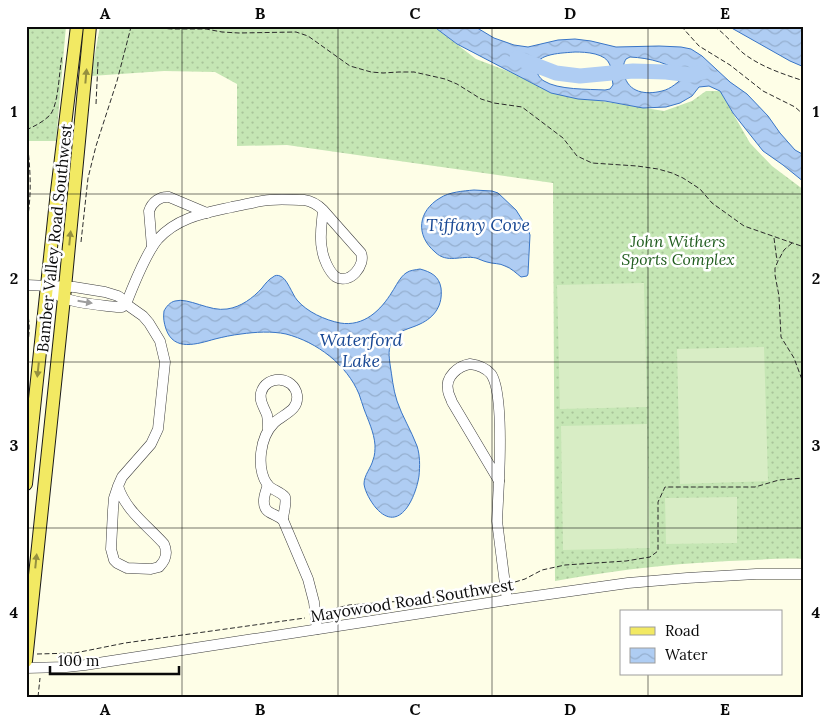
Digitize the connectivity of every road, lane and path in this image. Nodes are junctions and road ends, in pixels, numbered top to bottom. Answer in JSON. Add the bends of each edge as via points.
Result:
{"nodes":[{"id":1,"x":130,"y":26,"type":"edge"},
{"id":2,"x":681,"y":26,"type":"edge"},
{"id":3,"x":714,"y":26,"type":"edge"},
{"id":4,"x":76,"y":29,"type":"edge"},
{"id":5,"x":90,"y":31,"type":"edge"},
{"id":6,"x":63,"y":52,"type":"dead end"},
{"id":7,"x":804,"y":81,"type":"edge"},
{"id":8,"x":804,"y":115,"type":"edge"},
{"id":9,"x":26,"y":130,"type":"edge"},
{"id":10,"x":323,"y":210,"type":"junction"},
{"id":11,"x":207,"y":213,"type":"junction"},
{"id":12,"x":26,"y":226,"type":"edge"},
{"id":13,"x":774,"y":237,"type":"junction"},
{"id":14,"x":792,"y":242,"type":"junction"},
{"id":15,"x":80,"y":245,"type":"dead end"},
{"id":16,"x":152,"y":247,"type":"junction"},
{"id":17,"x":804,"y":247,"type":"edge"},
{"id":18,"x":778,"y":261,"type":"junction"},
{"id":19,"x":26,"y":285,"type":"edge"},
{"id":20,"x":47,"y":287,"type":"junction"},
{"id":21,"x":65,"y":292,"type":"junction"},
{"id":22,"x":126,"y":304,"type":"junction"},
{"id":23,"x":26,"y":310,"type":"edge"},
{"id":24,"x":26,"y":356,"type":"edge"},
{"id":25,"x":804,"y":385,"type":"edge"},
{"id":26,"x":268,"y":430,"type":"junction"},
{"id":27,"x":804,"y":478,"type":"edge"},
{"id":28,"x":499,"y":481,"type":"junction"},
{"id":29,"x":26,"y":484,"type":"edge"},
{"id":30,"x":268,"y":485,"type":"junction"},
{"id":31,"x":118,"y":486,"type":"junction"},
{"id":32,"x":283,"y":520,"type":"junction"},
{"id":33,"x":804,"y":574,"type":"edge"},
{"id":34,"x":505,"y":584,"type":"junction"},
{"id":35,"x":507,"y":600,"type":"junction"},
{"id":36,"x":316,"y":616,"type":"junction"},
{"id":37,"x":318,"y":629,"type":"junction"},
{"id":38,"x":39,"y":654,"type":"dead end"},
{"id":39,"x":26,"y":661,"type":"edge"},
{"id":40,"x":26,"y":668,"type":"edge"},
{"id":41,"x":40,"y":678,"type":"dead end"},
{"id":42,"x":38,"y":697,"type":"edge"}],
"edges":[{"from":1,"to":13,"type":"path","via":[[296,32],[308,36],[350,66],[371,72],[414,72],[445,79],[481,99],[522,107],[563,138],[577,156],[592,163],[658,169],[683,178],[744,226]]},
{"from":1,"to":15,"type":"path","via":[[88,178]]},
{"from":2,"to":8,"type":"path","via":[[699,46]]},
{"from":3,"to":7,"type":"path","via":[[744,53],[770,69]]},
{"from":4,"to":20,"type":"main road","name":"Bamber Valley Road Southwest"},
{"from":21,"to":5,"type":"main road","name":"Bamber Valley Road Southwest","one_way":true},
{"from":6,"to":9,"type":"path","via":[[57,97],[51,113]]},
{"from":9,"to":12,"type":"path","via":[[31,185]]},
{"from":10,"to":10,"type":"street","via":[[362,256],[360,267],[346,278],[337,278],[324,257],[321,247]]},
{"from":10,"to":11,"type":"street","via":[[309,201],[270,200]]},
{"from":11,"to":16,"type":"street","via":[[178,223]]},
{"from":11,"to":16,"type":"street","via":[[169,197],[157,200],[149,211]]},
{"from":13,"to":14,"type":"path"},
{"from":13,"to":18,"type":"path"},
{"from":14,"to":17,"type":"path"},
{"from":14,"to":18,"type":"path"},
{"from":16,"to":22,"type":"street"},
{"from":18,"to":25,"type":"path","via":[[775,275],[781,337],[794,358]]},
{"from":19,"to":20,"type":"street"},
{"from":20,"to":21,"type":"street"},
{"from":20,"to":29,"type":"main road","name":"Bamber Valley Road Southwest","one_way":true},
{"from":21,"to":22,"type":"street","via":[[105,292],[118,296]]},
{"from":39,"to":21,"type":"main road","name":"Bamber Valley Road Southwest","one_way":true},
{"from":22,"to":31,"type":"street","via":[[143,316],[155,331],[164,356],[164,370],[156,436]]},
{"from":23,"to":24,"type":"path","via":[[29,328]]},
{"from":26,"to":26,"type":"street","via":[[290,412],[296,402],[296,392],[287,381],[273,380],[262,393]]},
{"from":26,"to":30,"type":"street","via":[[260,463]]},
{"from":27,"to":34,"type":"path","via":[[755,487],[665,488],[658,502],[658,551],[650,557],[565,565]]},
{"from":28,"to":28,"type":"street","via":[[499,412],[495,382],[486,369],[465,365],[451,376],[448,390]]},
{"from":28,"to":34,"type":"street","via":[[496,514]]},
{"from":30,"to":32,"type":"street","via":[[285,497]]},
{"from":30,"to":32,"type":"street","via":[[265,507]]},
{"from":31,"to":31,"type":"street","via":[[127,505],[164,544],[166,556],[159,567],[132,569],[122,567],[114,560],[111,549]]},
{"from":32,"to":36,"type":"street","via":[[305,573]]},
{"from":33,"to":35,"type":"street","name":"Mayowood Road Southwest","via":[[628,583]]},
{"from":34,"to":35,"type":"street"},
{"from":34,"to":36,"type":"path","via":[[470,587],[435,597],[349,605]]},
{"from":35,"to":37,"type":"street","name":"Mayowood Road Southwest"},
{"from":36,"to":37,"type":"street"},
{"from":36,"to":38,"type":"path","via":[[75,653]]},
{"from":37,"to":40,"type":"street","name":"Mayowood Road Southwest","via":[[85,665]]},
{"from":41,"to":42,"type":"path"}]}
